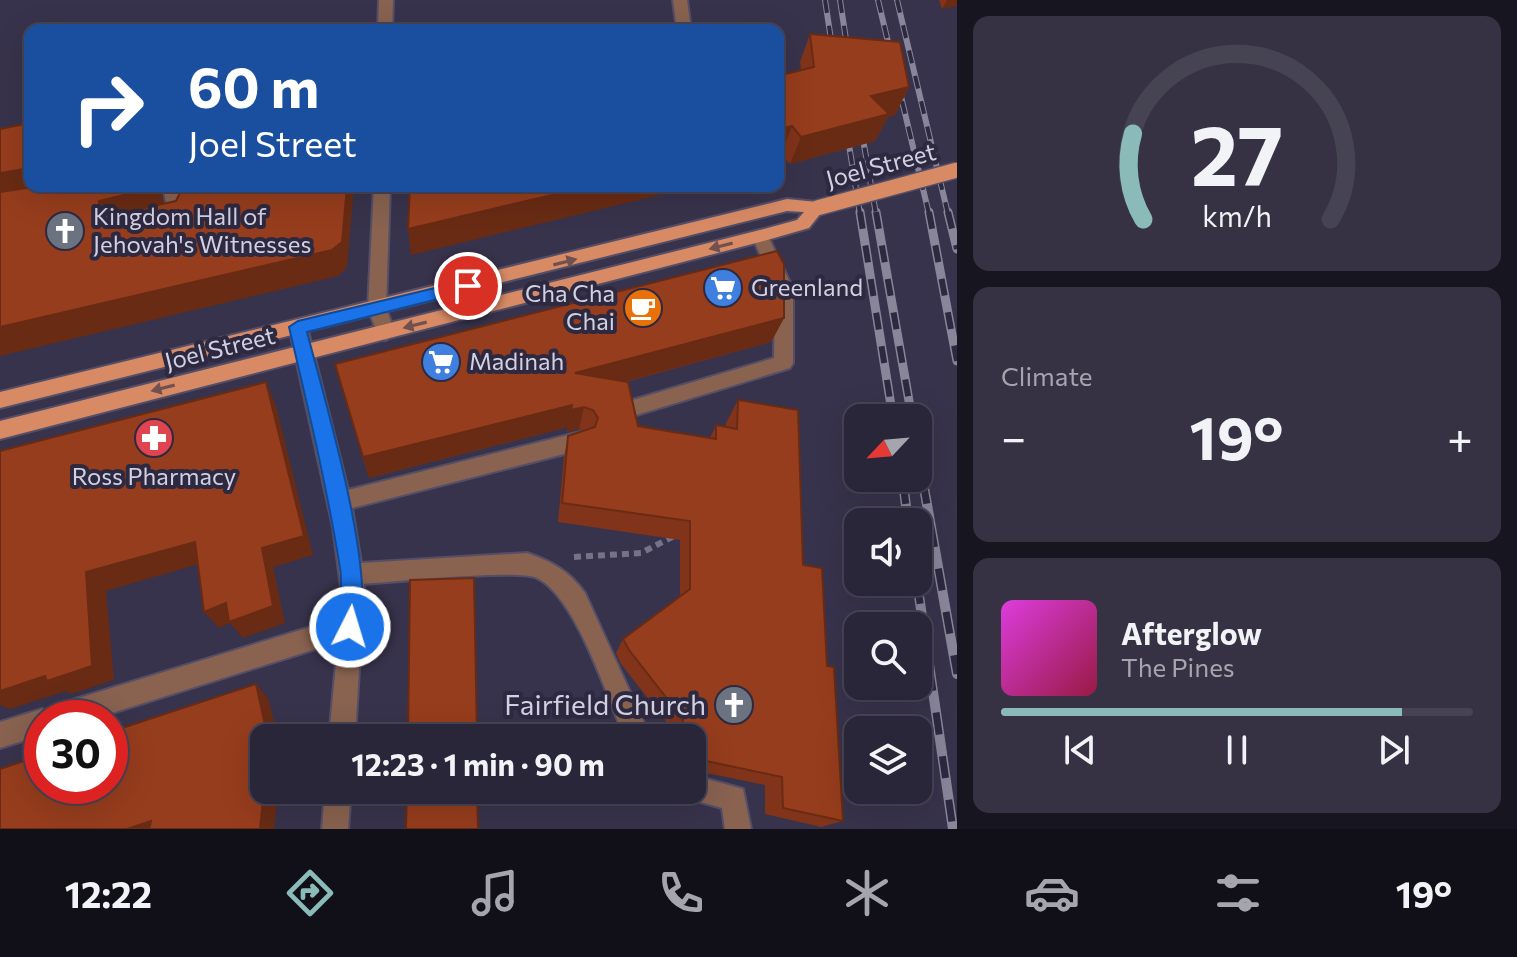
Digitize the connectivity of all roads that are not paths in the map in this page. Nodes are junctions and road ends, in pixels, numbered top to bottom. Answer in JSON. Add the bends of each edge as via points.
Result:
{"nodes":[{"id":1,"x":386,"y":0,"type":"edge"},
{"id":2,"x":680,"y":0,"type":"edge"},
{"id":3,"x":385,"y":24,"type":"edge"},
{"id":4,"x":683,"y":24,"type":"edge"},
{"id":5,"x":957,"y":170,"type":"edge"},
{"id":6,"x":173,"y":192,"type":"edge"},
{"id":7,"x":382,"y":192,"type":"edge"},
{"id":8,"x":817,"y":208,"type":"junction"},
{"id":9,"x":166,"y":224,"type":"edge"},
{"id":10,"x":760,"y":236,"type":"junction"},
{"id":11,"x":377,"y":308,"type":"junction"},
{"id":12,"x":298,"y":327,"type":"junction"},
{"id":13,"x":386,"y":333,"type":"junction"},
{"id":14,"x":304,"y":352,"type":"junction"},
{"id":15,"x":0,"y":400,"type":"edge"},
{"id":16,"x":633,"y":408,"type":"edge"},
{"id":17,"x":0,"y":430,"type":"edge"},
{"id":18,"x":580,"y":441,"type":"edge"},
{"id":19,"x":339,"y":502,"type":"junction"},
{"id":20,"x":352,"y":574,"type":"junction"},
{"id":21,"x":350,"y":627,"type":"junction"},
{"id":22,"x":114,"y":700,"type":"edge"},
{"id":23,"x":343,"y":724,"type":"edge"},
{"id":24,"x":632,"y":724,"type":"edge"},
{"id":25,"x":24,"y":728,"type":"edge"},
{"id":26,"x":0,"y":735,"type":"edge"},
{"id":27,"x":706,"y":791,"type":"edge"},
{"id":28,"x":337,"y":804,"type":"edge"},
{"id":29,"x":335,"y":829,"type":"edge"},
{"id":30,"x":738,"y":829,"type":"edge"}],
"edges":[{"from":1,"to":3,"type":"street"},
{"from":2,"to":4,"type":"street"},
{"from":5,"to":8,"type":"main road","name":"Joel Street","bridge":true},
{"from":6,"to":9,"type":"street","via":[[180,220]]},
{"from":7,"to":11,"type":"street"},
{"from":8,"to":10,"type":"main road","name":"Joel Street","via":[[803,224]]},
{"from":11,"to":8,"type":"main road","name":"Joel Street","one_way":true,"via":[[787,205]]},
{"from":10,"to":13,"type":"main road","name":"Joel Street","one_way":true},
{"from":10,"to":16,"type":"street","via":[[784,289],[783,363]]},
{"from":11,"to":12,"type":"main road","name":"Joel Street"},
{"from":11,"to":13,"type":"street"},
{"from":12,"to":14,"type":"street"},
{"from":12,"to":15,"type":"main road","name":"Joel Street"},
{"from":13,"to":14,"type":"main road","name":"Joel Street"},
{"from":14,"to":17,"type":"main road","name":"Joel Street","one_way":true},
{"from":14,"to":19,"type":"street"},
{"from":18,"to":19,"type":"street"},
{"from":19,"to":20,"type":"street"},
{"from":20,"to":21,"type":"street"},
{"from":20,"to":24,"type":"street","via":[[471,565],[539,568],[563,582],[577,601]]},
{"from":21,"to":22,"type":"street"},
{"from":21,"to":23,"type":"street"},
{"from":25,"to":26,"type":"street"},
{"from":27,"to":30,"type":"street","via":[[734,798]]},
{"from":28,"to":29,"type":"street"}]}
